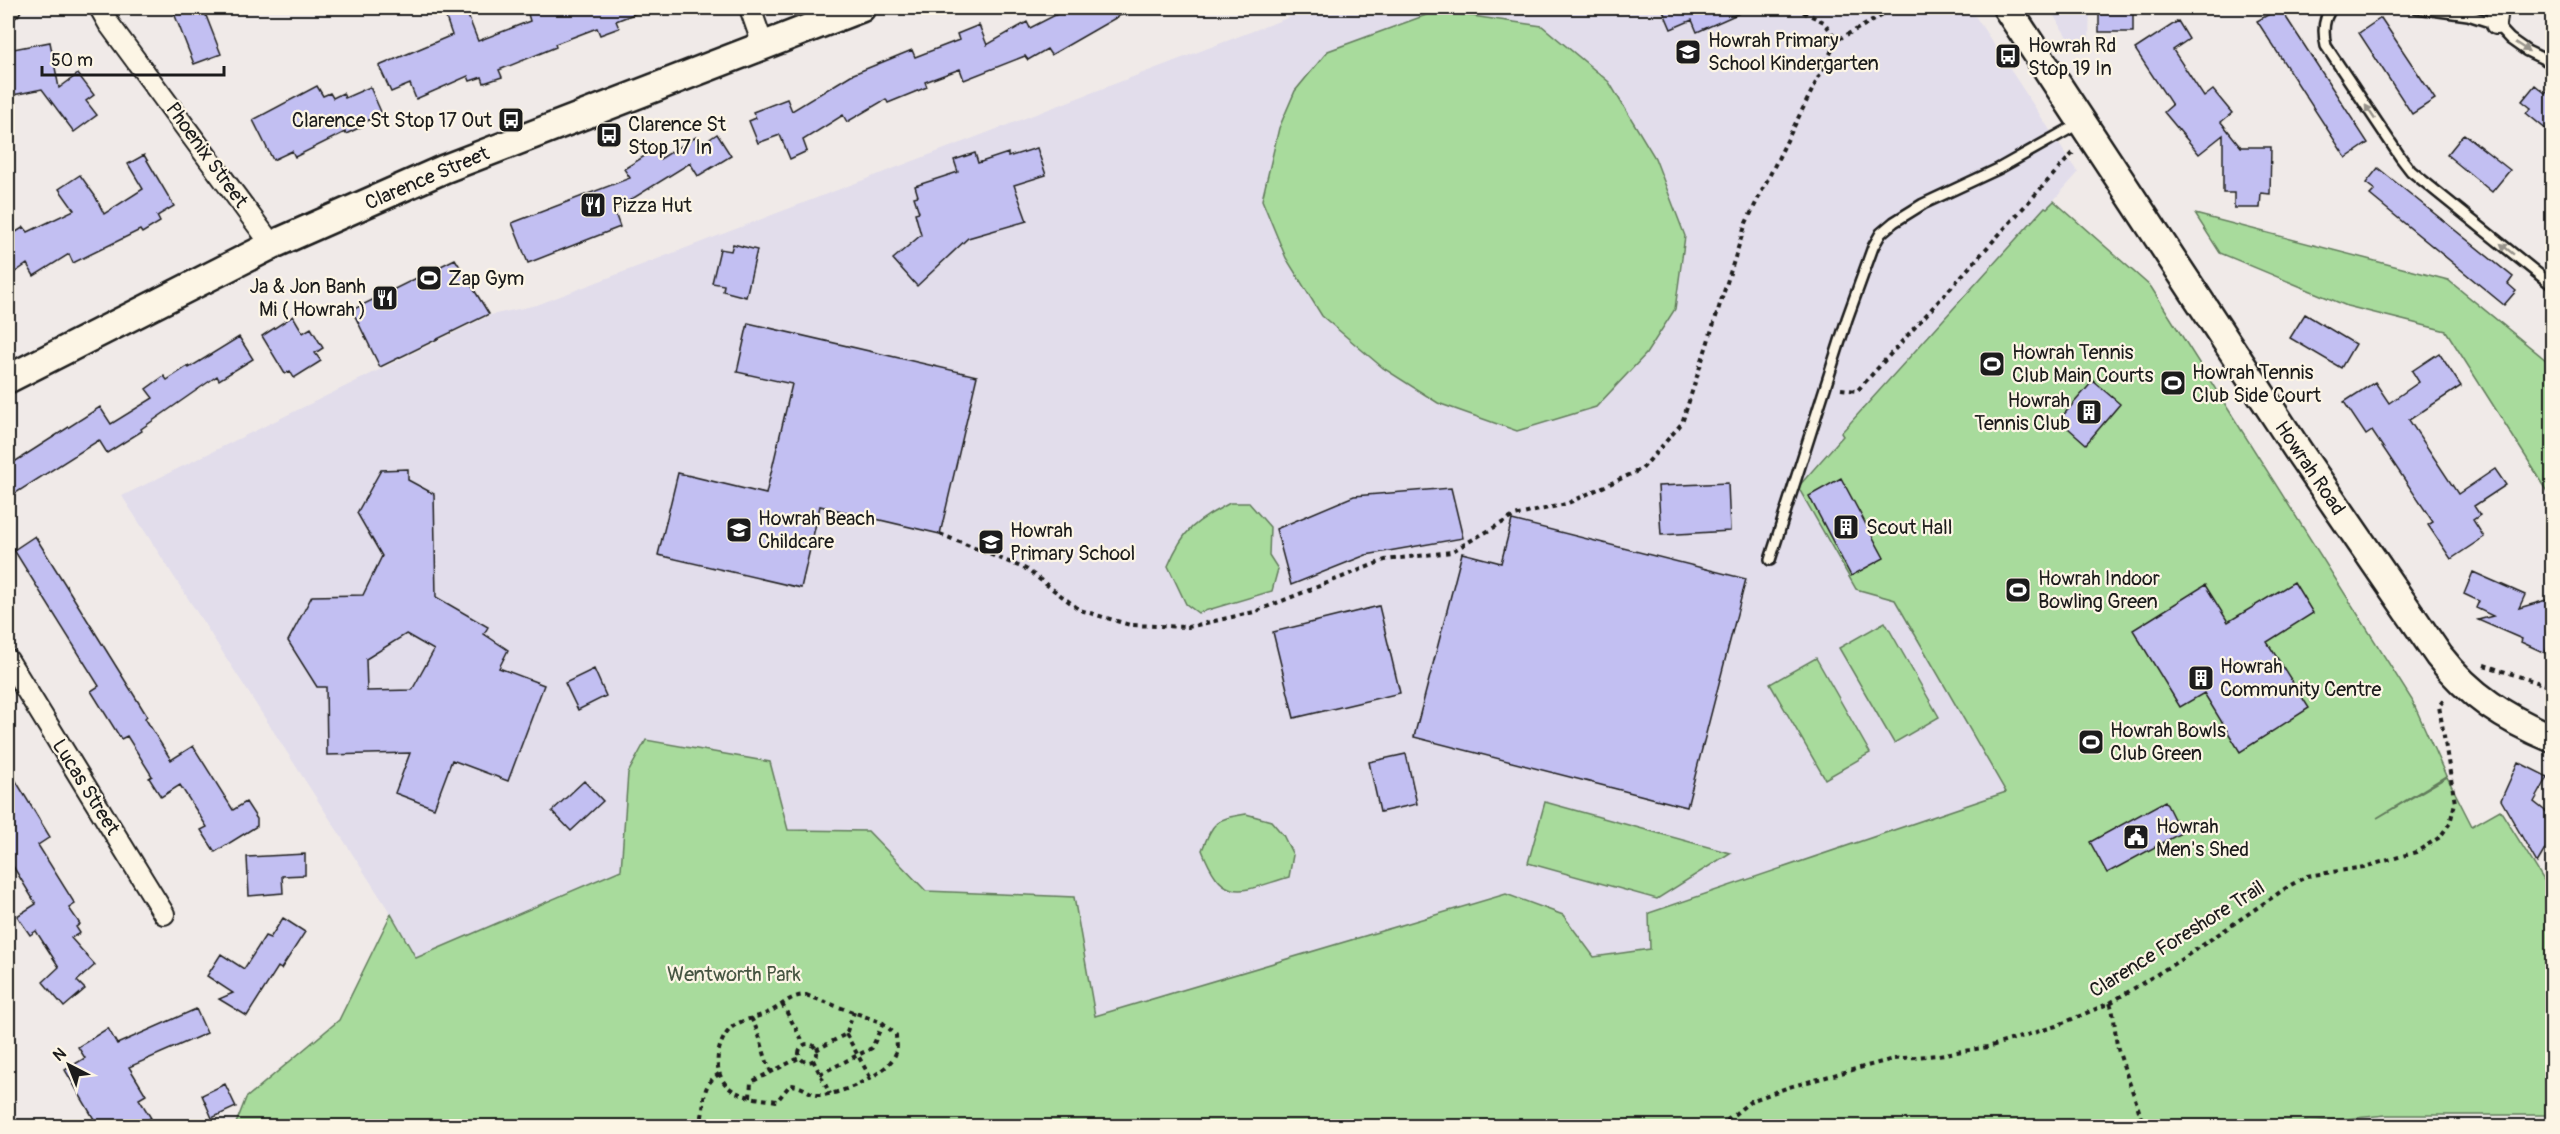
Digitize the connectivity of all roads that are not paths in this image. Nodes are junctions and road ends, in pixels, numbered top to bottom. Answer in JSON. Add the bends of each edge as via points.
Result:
{"nodes":[{"id":1,"x":100,"y":8,"type":"edge"},
{"id":2,"x":750,"y":8,"type":"edge"},
{"id":3,"x":861,"y":8,"type":"edge"},
{"id":4,"x":2007,"y":8,"type":"edge"},
{"id":5,"x":2332,"y":8,"type":"edge"},
{"id":6,"x":2417,"y":8,"type":"edge"},
{"id":7,"x":2497,"y":16,"type":"edge"},
{"id":8,"x":763,"y":45,"type":"junction"},
{"id":9,"x":2553,"y":63,"type":"edge"},
{"id":10,"x":2082,"y":122,"type":"junction"},
{"id":11,"x":272,"y":245,"type":"junction"},
{"id":12,"x":2553,"y":285,"type":"edge"},
{"id":13,"x":8,"y":379,"type":"edge"},
{"id":14,"x":1770,"y":560,"type":"dead end"},
{"id":15,"x":8,"y":660,"type":"edge"},
{"id":16,"x":2553,"y":738,"type":"edge"},
{"id":17,"x":164,"y":914,"type":"dead end"}],
"edges":[{"from":1,"to":11,"type":"street","name":"Phoenix Street"},
{"from":2,"to":8,"type":"street"},
{"from":3,"to":8,"type":"main road","name":"Clarence Street"},
{"from":4,"to":10,"type":"main road","name":"Howrah Road"},
{"from":12,"to":5,"type":"lane","one_way":true,"via":[[2411,171],[2326,46],[2325,22]]},
{"from":6,"to":7,"type":"lane"},
{"from":7,"to":9,"type":"lane","one_way":true,"via":[[2510,39]]},
{"from":8,"to":11,"type":"main road","name":"Clarence Street","via":[[444,169]]},
{"from":10,"to":14,"type":"lane","via":[[1998,169],[1923,204],[1881,233],[1863,271]]},
{"from":10,"to":16,"type":"main road","name":"Howrah Road","via":[[2439,656],[2461,683],[2484,702],[2508,718]]},
{"from":11,"to":13,"type":"main road","name":"Clarence Street"},
{"from":15,"to":17,"type":"street","name":"Lucas Street"}]}
